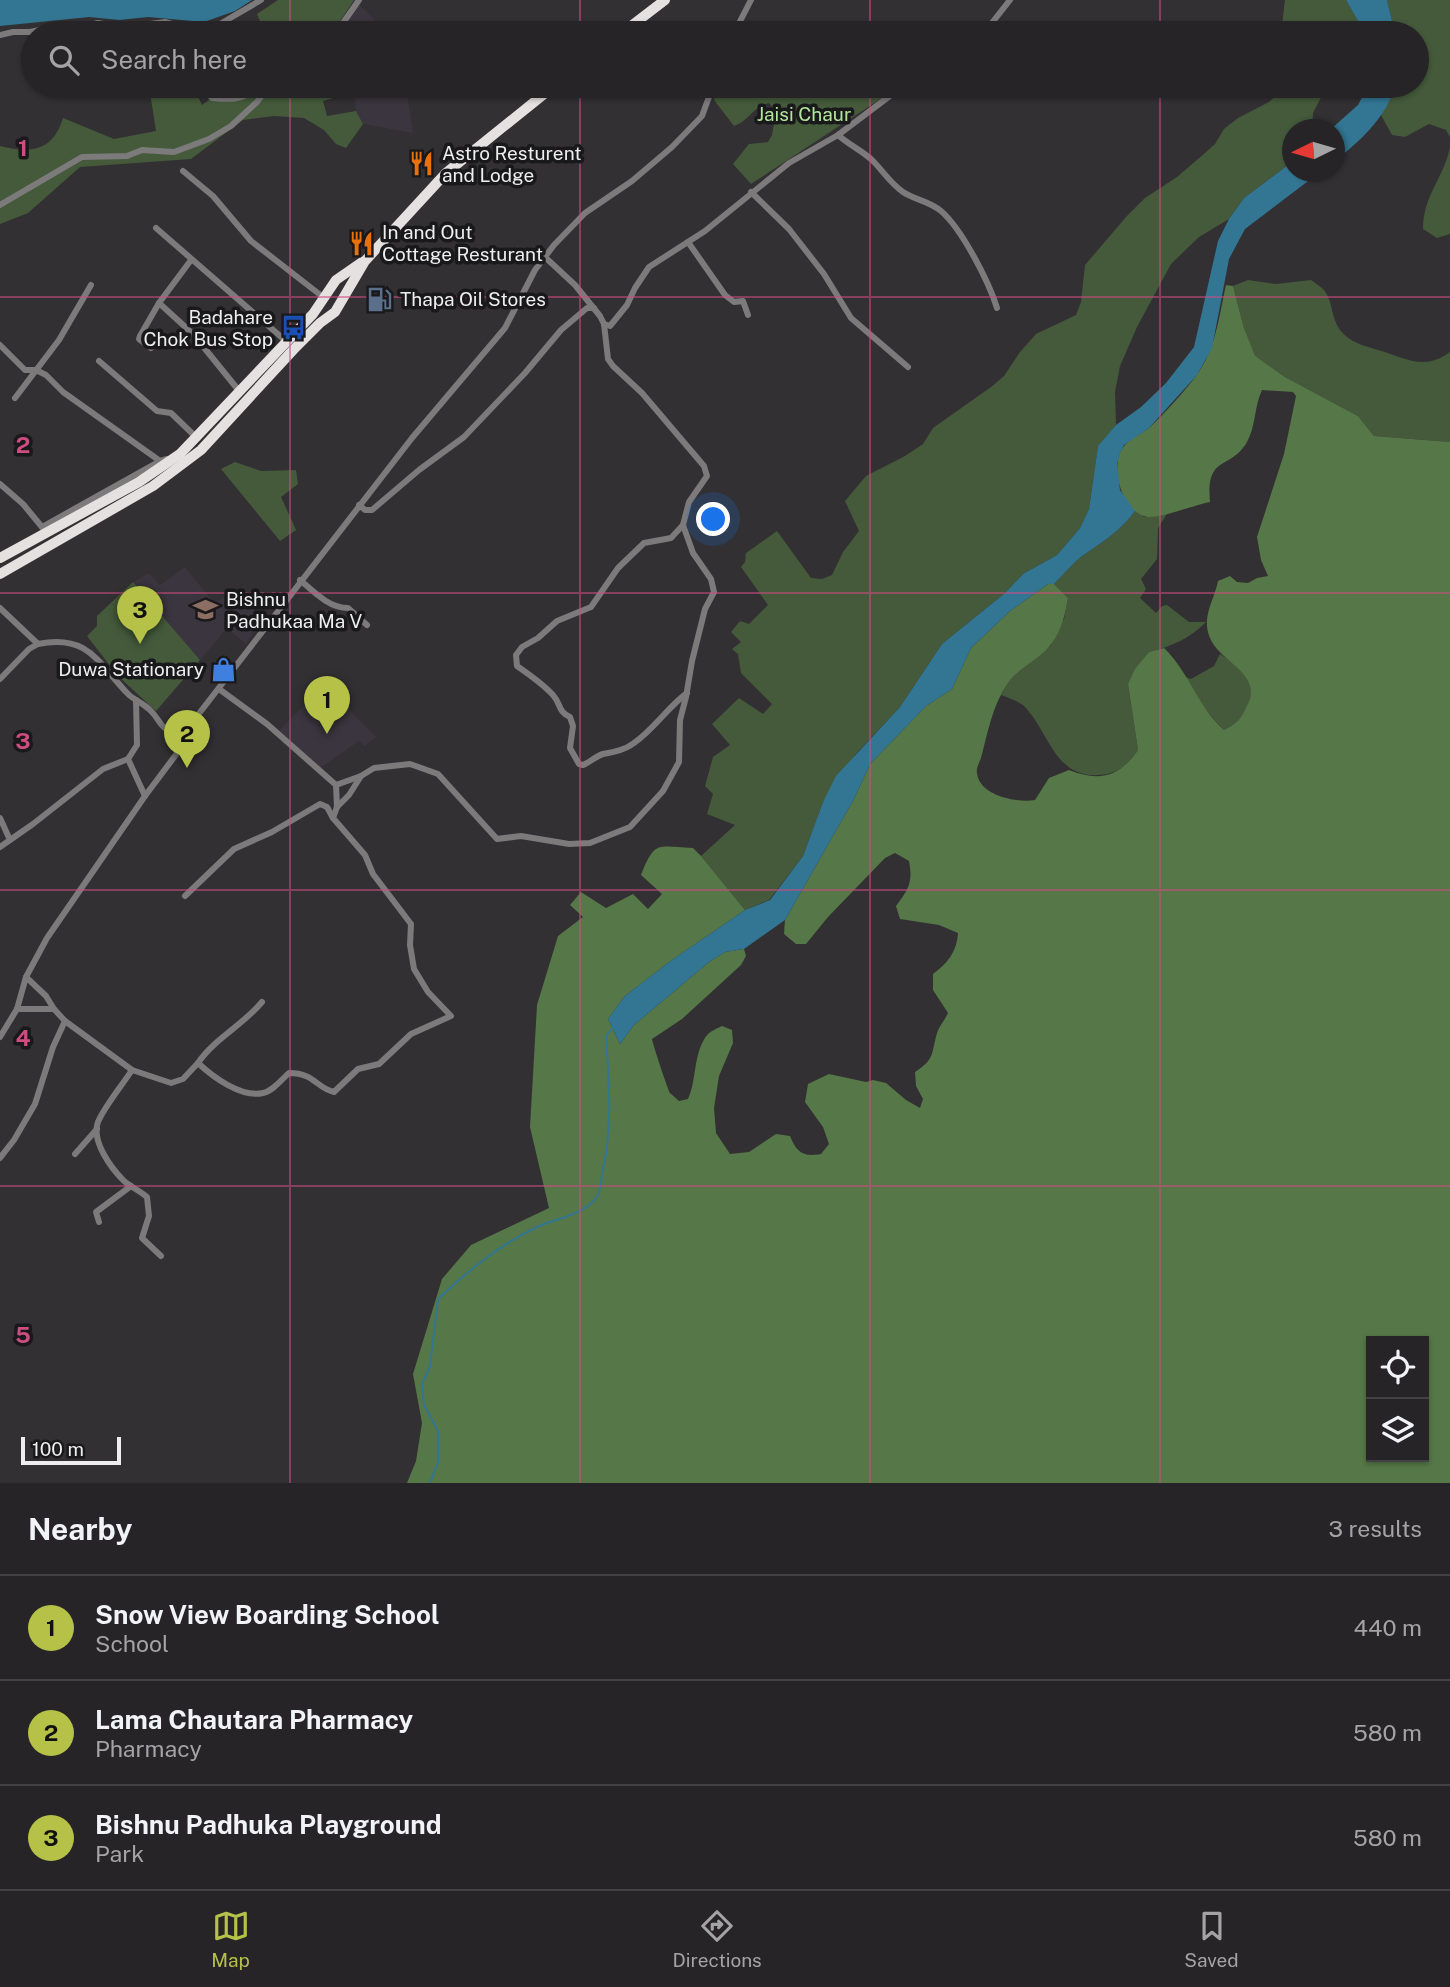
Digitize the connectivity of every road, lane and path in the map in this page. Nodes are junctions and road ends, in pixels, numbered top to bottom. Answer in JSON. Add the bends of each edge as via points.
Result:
{"nodes":[{"id":1,"x":261,"y":0,"type":"edge"},
{"id":2,"x":359,"y":0,"type":"edge"},
{"id":3,"x":665,"y":0,"type":"edge"},
{"id":4,"x":751,"y":0,"type":"edge"},
{"id":5,"x":1010,"y":0,"type":"edge"},
{"id":6,"x":224,"y":21,"type":"edge"},
{"id":7,"x":344,"y":21,"type":"edge"},
{"id":8,"x":638,"y":21,"type":"edge"},
{"id":9,"x":740,"y":21,"type":"edge"},
{"id":10,"x":993,"y":21,"type":"edge"},
{"id":11,"x":21,"y":32,"type":"edge"},
{"id":12,"x":0,"y":35,"type":"edge"},
{"id":13,"x":212,"y":98,"type":"edge"},
{"id":14,"x":234,"y":98,"type":"edge"},
{"id":15,"x":260,"y":98,"type":"edge"},
{"id":16,"x":539,"y":98,"type":"edge"},
{"id":17,"x":709,"y":98,"type":"edge"},
{"id":18,"x":887,"y":98,"type":"edge"},
{"id":19,"x":838,"y":135,"type":"junction"},
{"id":20,"x":183,"y":171,"type":"dead end"},
{"id":21,"x":751,"y":192,"type":"junction"},
{"id":22,"x":0,"y":205,"type":"edge"},
{"id":23,"x":156,"y":228,"type":"dead end"},
{"id":24,"x":688,"y":242,"type":"junction"},
{"id":25,"x":546,"y":258,"type":"junction"},
{"id":26,"x":191,"y":260,"type":"junction"},
{"id":27,"x":365,"y":261,"type":"junction"},
{"id":28,"x":91,"y":285,"type":"dead end"},
{"id":29,"x":323,"y":297,"type":"junction"},
{"id":30,"x":159,"y":303,"type":"junction"},
{"id":31,"x":594,"y":308,"type":"junction"},
{"id":32,"x":997,"y":309,"type":"dead end"},
{"id":33,"x":748,"y":315,"type":"dead end"},
{"id":34,"x":604,"y":324,"type":"junction"},
{"id":35,"x":287,"y":342,"type":"junction"},
{"id":36,"x":0,"y":345,"type":"edge"},
{"id":37,"x":151,"y":348,"type":"dead end"},
{"id":38,"x":99,"y":361,"type":"dead end"},
{"id":39,"x":908,"y":367,"type":"dead end"},
{"id":40,"x":36,"y":370,"type":"junction"},
{"id":41,"x":240,"y":392,"type":"junction"},
{"id":42,"x":15,"y":398,"type":"dead end"},
{"id":43,"x":197,"y":438,"type":"junction"},
{"id":44,"x":174,"y":459,"type":"junction"},
{"id":45,"x":160,"y":461,"type":"junction"},
{"id":46,"x":0,"y":484,"type":"edge"},
{"id":47,"x":359,"y":505,"type":"junction"},
{"id":48,"x":683,"y":525,"type":"junction"},
{"id":49,"x":0,"y":558,"type":"edge"},
{"id":50,"x":0,"y":574,"type":"edge"},
{"id":51,"x":300,"y":580,"type":"junction"},
{"id":52,"x":0,"y":608,"type":"edge"},
{"id":53,"x":367,"y":625,"type":"dead end"},
{"id":54,"x":38,"y":644,"type":"junction"},
{"id":55,"x":0,"y":679,"type":"edge"},
{"id":56,"x":219,"y":689,"type":"junction"},
{"id":57,"x":687,"y":693,"type":"junction"},
{"id":58,"x":136,"y":700,"type":"junction"},
{"id":59,"x":184,"y":733,"type":"junction"},
{"id":60,"x":128,"y":759,"type":"junction"},
{"id":61,"x":361,"y":776,"type":"junction"},
{"id":62,"x":336,"y":785,"type":"junction"},
{"id":63,"x":145,"y":796,"type":"junction"},
{"id":64,"x":337,"y":807,"type":"junction"},
{"id":65,"x":0,"y":818,"type":"edge"},
{"id":66,"x":333,"y":818,"type":"junction"},
{"id":67,"x":10,"y":840,"type":"junction"},
{"id":68,"x":0,"y":847,"type":"edge"},
{"id":69,"x":185,"y":896,"type":"dead end"},
{"id":70,"x":26,"y":977,"type":"junction"},
{"id":71,"x":262,"y":1002,"type":"dead end"},
{"id":72,"x":17,"y":1009,"type":"junction"},
{"id":73,"x":54,"y":1010,"type":"junction"},
{"id":74,"x":65,"y":1021,"type":"junction"},
{"id":75,"x":0,"y":1037,"type":"edge"},
{"id":76,"x":198,"y":1063,"type":"junction"},
{"id":77,"x":132,"y":1070,"type":"junction"},
{"id":78,"x":97,"y":1129,"type":"junction"},
{"id":79,"x":75,"y":1154,"type":"dead end"},
{"id":80,"x":0,"y":1158,"type":"edge"},
{"id":81,"x":131,"y":1186,"type":"junction"},
{"id":82,"x":99,"y":1222,"type":"dead end"},
{"id":83,"x":161,"y":1256,"type":"dead end"}],
"edges":[{"from":1,"to":6,"type":"street"},
{"from":2,"to":7,"type":"street"},
{"from":3,"to":8,"type":"highway"},
{"from":4,"to":9,"type":"street"},
{"from":5,"to":10,"type":"street"},
{"from":11,"to":12,"type":"street"},
{"from":13,"to":14,"type":"street"},
{"from":15,"to":22,"type":"street","via":[[231,126],[209,139],[174,152],[142,150],[127,156],[82,157]]},
{"from":16,"to":27,"type":"highway","via":[[446,173]]},
{"from":17,"to":25,"type":"street","via":[[702,116],[672,147],[585,213]]},
{"from":18,"to":19,"type":"street"},
{"from":19,"to":21,"type":"street"},
{"from":19,"to":32,"type":"street","via":[[871,159],[905,194],[943,212],[967,244]]},
{"from":20,"to":29,"type":"street","via":[[213,196],[251,241]]},
{"from":21,"to":24,"type":"street"},
{"from":21,"to":39,"type":"street","via":[[789,229],[851,318]]},
{"from":23,"to":26,"type":"street"},
{"from":24,"to":33,"type":"street","via":[[724,295],[734,302],[743,301]]},
{"from":24,"to":34,"type":"street","via":[[649,267],[610,326]]},
{"from":25,"to":31,"type":"street"},
{"from":25,"to":47,"type":"street","via":[[505,328]]},
{"from":26,"to":30,"type":"street"},
{"from":26,"to":35,"type":"street"},
{"from":27,"to":29,"type":"highway","via":[[336,280]]},
{"from":27,"to":50,"type":"highway","via":[[335,312],[188,461]]},
{"from":28,"to":40,"type":"street"},
{"from":29,"to":35,"type":"highway"},
{"from":30,"to":37,"type":"street","via":[[139,336]]},
{"from":30,"to":41,"type":"street","via":[[193,334]]},
{"from":31,"to":34,"type":"street"},
{"from":31,"to":47,"type":"street","via":[[587,308],[561,330],[464,436],[372,510]]},
{"from":34,"to":48,"type":"street","via":[[608,359],[704,466],[707,476],[689,502]]},
{"from":35,"to":41,"type":"highway"},
{"from":36,"to":40,"type":"street","via":[[25,370]]},
{"from":38,"to":43,"type":"street","via":[[157,411],[171,413]]},
{"from":40,"to":42,"type":"street"},
{"from":40,"to":45,"type":"street"},
{"from":41,"to":43,"type":"highway"},
{"from":43,"to":44,"type":"highway"},
{"from":44,"to":45,"type":"street"},
{"from":44,"to":49,"type":"highway"},
{"from":45,"to":46,"type":"street","via":[[42,527]]},
{"from":47,"to":51,"type":"street"},
{"from":48,"to":57,"type":"street","via":[[714,592],[705,609]]},
{"from":48,"to":57,"type":"street","via":[[671,538],[644,543],[618,568],[591,607],[557,621],[516,655],[517,666],[552,695],[561,713],[570,718],[570,748],[583,765],[634,744]]},
{"from":51,"to":53,"type":"street","via":[[330,604],[348,608]]},
{"from":51,"to":56,"type":"street"},
{"from":52,"to":54,"type":"street"},
{"from":54,"to":55,"type":"street"},
{"from":54,"to":58,"type":"street","via":[[62,641],[84,649],[103,662]]},
{"from":56,"to":59,"type":"street"},
{"from":56,"to":62,"type":"street"},
{"from":57,"to":61,"type":"street","via":[[680,720],[679,762],[663,792],[630,827],[590,843],[521,836],[498,839],[438,774],[425,767],[374,768]]},
{"from":58,"to":59,"type":"street","via":[[166,730]]},
{"from":58,"to":60,"type":"street","via":[[137,744]]},
{"from":59,"to":63,"type":"street","via":[[181,748]]},
{"from":60,"to":63,"type":"street"},
{"from":60,"to":67,"type":"street","via":[[103,769]]},
{"from":61,"to":62,"type":"street"},
{"from":61,"to":64,"type":"street"},
{"from":62,"to":64,"type":"street"},
{"from":63,"to":70,"type":"street","via":[[47,938]]},
{"from":64,"to":66,"type":"street"},
{"from":65,"to":67,"type":"street"},
{"from":66,"to":69,"type":"street","via":[[320,804],[233,849]]},
{"from":66,"to":76,"type":"street","via":[[365,855],[373,874],[411,924],[414,969],[451,1016],[411,1034],[379,1064],[358,1069],[334,1092],[310,1076],[289,1073],[266,1092],[248,1092]]},
{"from":67,"to":68,"type":"street"},
{"from":70,"to":72,"type":"street"},
{"from":70,"to":73,"type":"street"},
{"from":71,"to":76,"type":"street","via":[[208,1048]]},
{"from":72,"to":73,"type":"street"},
{"from":72,"to":75,"type":"street"},
{"from":73,"to":74,"type":"street"},
{"from":74,"to":77,"type":"street"},
{"from":74,"to":80,"type":"street","via":[[35,1104]]},
{"from":76,"to":77,"type":"street","via":[[177,1083]]},
{"from":77,"to":78,"type":"street"},
{"from":78,"to":79,"type":"street"},
{"from":78,"to":81,"type":"street","via":[[105,1155]]},
{"from":81,"to":82,"type":"street","via":[[96,1212]]},
{"from":81,"to":83,"type":"street","via":[[147,1197],[149,1216],[142,1238]]}]}
